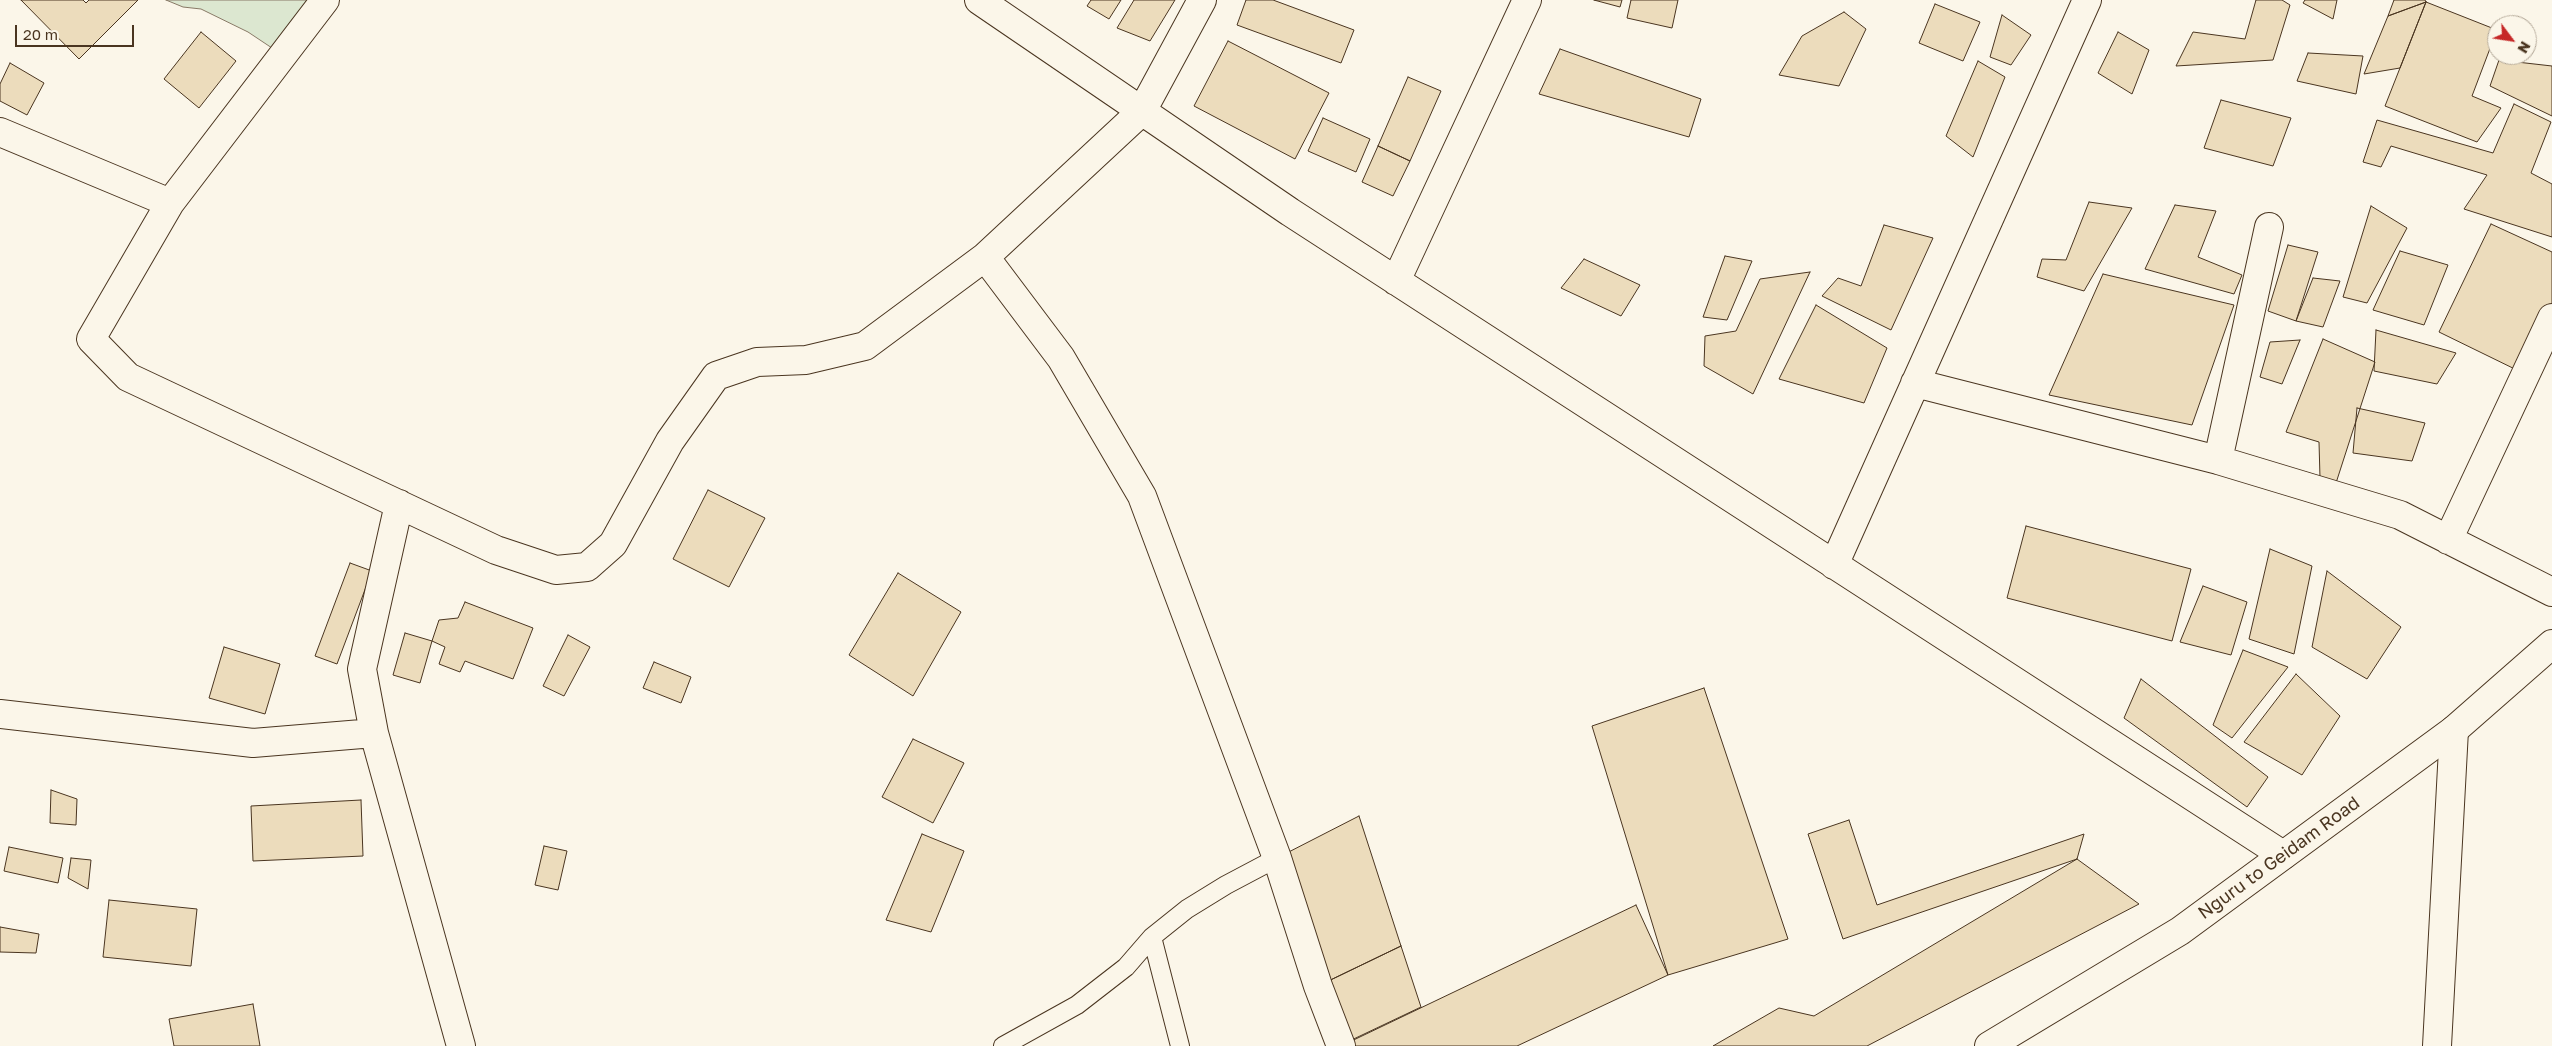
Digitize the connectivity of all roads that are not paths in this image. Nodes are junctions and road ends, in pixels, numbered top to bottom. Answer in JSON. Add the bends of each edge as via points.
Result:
{"nodes":[{"id":1,"x":325,"y":0,"type":"edge"},
{"id":2,"x":979,"y":0,"type":"edge"},
{"id":3,"x":1202,"y":0,"type":"edge"},
{"id":4,"x":1527,"y":0,"type":"edge"},
{"id":5,"x":2087,"y":0,"type":"edge"},
{"id":6,"x":1142,"y":111,"type":"junction"},
{"id":7,"x":0,"y":132,"type":"edge"},
{"id":8,"x":170,"y":203,"type":"junction"},
{"id":9,"x":2268,"y":227,"type":"dead end"},
{"id":10,"x":985,"y":257,"type":"junction"},
{"id":11,"x":1396,"y":281,"type":"junction"},
{"id":12,"x":2552,"y":318,"type":"edge"},
{"id":13,"x":1915,"y":383,"type":"junction"},
{"id":14,"x":2218,"y":460,"type":"junction"},
{"id":15,"x":398,"y":504,"type":"junction"},
{"id":16,"x":2448,"y":540,"type":"junction"},
{"id":17,"x":1834,"y":565,"type":"junction"},
{"id":18,"x":2552,"y":592,"type":"edge"},
{"id":19,"x":2552,"y":644,"type":"edge"},
{"id":20,"x":0,"y":714,"type":"edge"},
{"id":21,"x":2454,"y":730,"type":"junction"},
{"id":22,"x":374,"y":733,"type":"junction"},
{"id":23,"x":2283,"y":855,"type":"junction"},
{"id":24,"x":1278,"y":858,"type":"junction"},
{"id":25,"x":1152,"y":937,"type":"junction"},
{"id":26,"x":461,"y":1046,"type":"edge"},
{"id":27,"x":1003,"y":1046,"type":"edge"},
{"id":28,"x":1180,"y":1046,"type":"edge"},
{"id":29,"x":1341,"y":1046,"type":"edge"},
{"id":30,"x":1989,"y":1046,"type":"edge"},
{"id":31,"x":2437,"y":1046,"type":"edge"}],
"edges":[{"from":1,"to":8,"type":"street"},
{"from":2,"to":6,"type":"street"},
{"from":3,"to":6,"type":"street"},
{"from":4,"to":11,"type":"street"},
{"from":5,"to":13,"type":"street"},
{"from":6,"to":10,"type":"street"},
{"from":6,"to":11,"type":"street"},
{"from":7,"to":8,"type":"street"},
{"from":8,"to":15,"type":"street","via":[[91,339],[128,377]]},
{"from":9,"to":14,"type":"street"},
{"from":10,"to":15,"type":"street","via":[[865,346],[806,360],[758,362],[716,376],[670,441],[613,544],[587,568],[556,570],[496,550]]},
{"from":10,"to":24,"type":"street","via":[[1061,358],[1142,496]]},
{"from":11,"to":17,"type":"street"},
{"from":12,"to":16,"type":"street"},
{"from":13,"to":14,"type":"street"},
{"from":13,"to":17,"type":"street"},
{"from":14,"to":16,"type":"street","via":[[2400,515]]},
{"from":15,"to":22,"type":"street","via":[[362,669]]},
{"from":16,"to":18,"type":"street"},
{"from":17,"to":23,"type":"street"},
{"from":19,"to":21,"type":"street","name":"Nguru to Geidam Road"},
{"from":20,"to":22,"type":"street","via":[[253,743]]},
{"from":21,"to":23,"type":"street","name":"Nguru to Geidam Road"},
{"from":21,"to":31,"type":"street"},
{"from":22,"to":26,"type":"street"},
{"from":23,"to":30,"type":"street","name":"Nguru to Geidam Road","via":[[2180,931]]},
{"from":24,"to":25,"type":"lane","via":[[1226,884]]},
{"from":24,"to":29,"type":"street","via":[[1318,986]]},
{"from":25,"to":27,"type":"lane","via":[[1126,967],[1078,1005]]},
{"from":25,"to":28,"type":"lane"}]}
